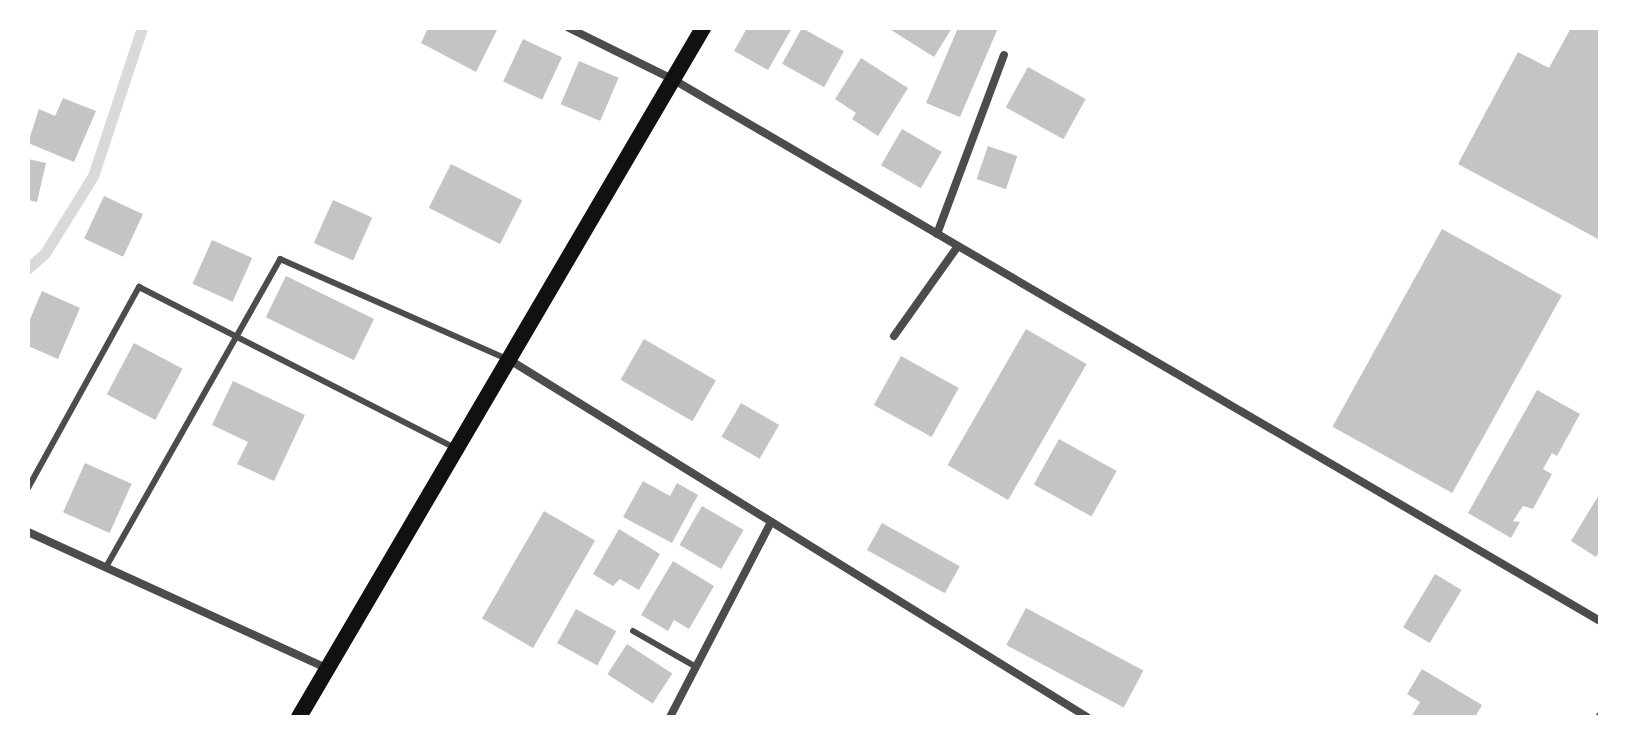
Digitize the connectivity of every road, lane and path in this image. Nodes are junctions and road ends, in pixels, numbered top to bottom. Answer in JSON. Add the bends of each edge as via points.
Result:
{"nodes":[{"id":1,"x":569,"y":28,"type":"edge"},
{"id":2,"x":703,"y":28,"type":"edge"},
{"id":3,"x":1004,"y":55,"type":"dead end"},
{"id":4,"x":674,"y":80,"type":"junction"},
{"id":5,"x":937,"y":234,"type":"junction"},
{"id":6,"x":958,"y":246,"type":"junction"},
{"id":7,"x":894,"y":336,"type":"dead end"},
{"id":8,"x":235,"y":340,"type":"junction"},
{"id":9,"x":507,"y":359,"type":"junction"},
{"id":10,"x":455,"y":448,"type":"junction"},
{"id":11,"x":28,"y":488,"type":"edge"},
{"id":12,"x":771,"y":522,"type":"junction"},
{"id":13,"x":28,"y":532,"type":"edge"},
{"id":14,"x":106,"y":567,"type":"junction"},
{"id":15,"x":1600,"y":621,"type":"edge"},
{"id":16,"x":633,"y":631,"type":"dead end"},
{"id":17,"x":696,"y":667,"type":"junction"},
{"id":18,"x":327,"y":668,"type":"junction"},
{"id":19,"x":299,"y":717,"type":"edge"},
{"id":20,"x":670,"y":717,"type":"edge"},
{"id":21,"x":1087,"y":717,"type":"edge"}],
"edges":[{"from":1,"to":4,"type":"street"},
{"from":2,"to":4,"type":"main road"},
{"from":3,"to":5,"type":"street"},
{"from":4,"to":5,"type":"street"},
{"from":4,"to":9,"type":"main road"},
{"from":5,"to":6,"type":"street"},
{"from":6,"to":7,"type":"street"},
{"from":6,"to":15,"type":"street"},
{"from":8,"to":9,"type":"lane","via":[[280,259]]},
{"from":8,"to":10,"type":"lane"},
{"from":8,"to":11,"type":"lane","via":[[139,287]]},
{"from":8,"to":14,"type":"lane"},
{"from":9,"to":10,"type":"main road"},
{"from":9,"to":12,"type":"street"},
{"from":10,"to":18,"type":"main road"},
{"from":12,"to":17,"type":"street"},
{"from":12,"to":21,"type":"street"},
{"from":13,"to":14,"type":"street"},
{"from":14,"to":18,"type":"street"},
{"from":16,"to":17,"type":"lane"},
{"from":17,"to":20,"type":"street"},
{"from":18,"to":19,"type":"main road"}]}
